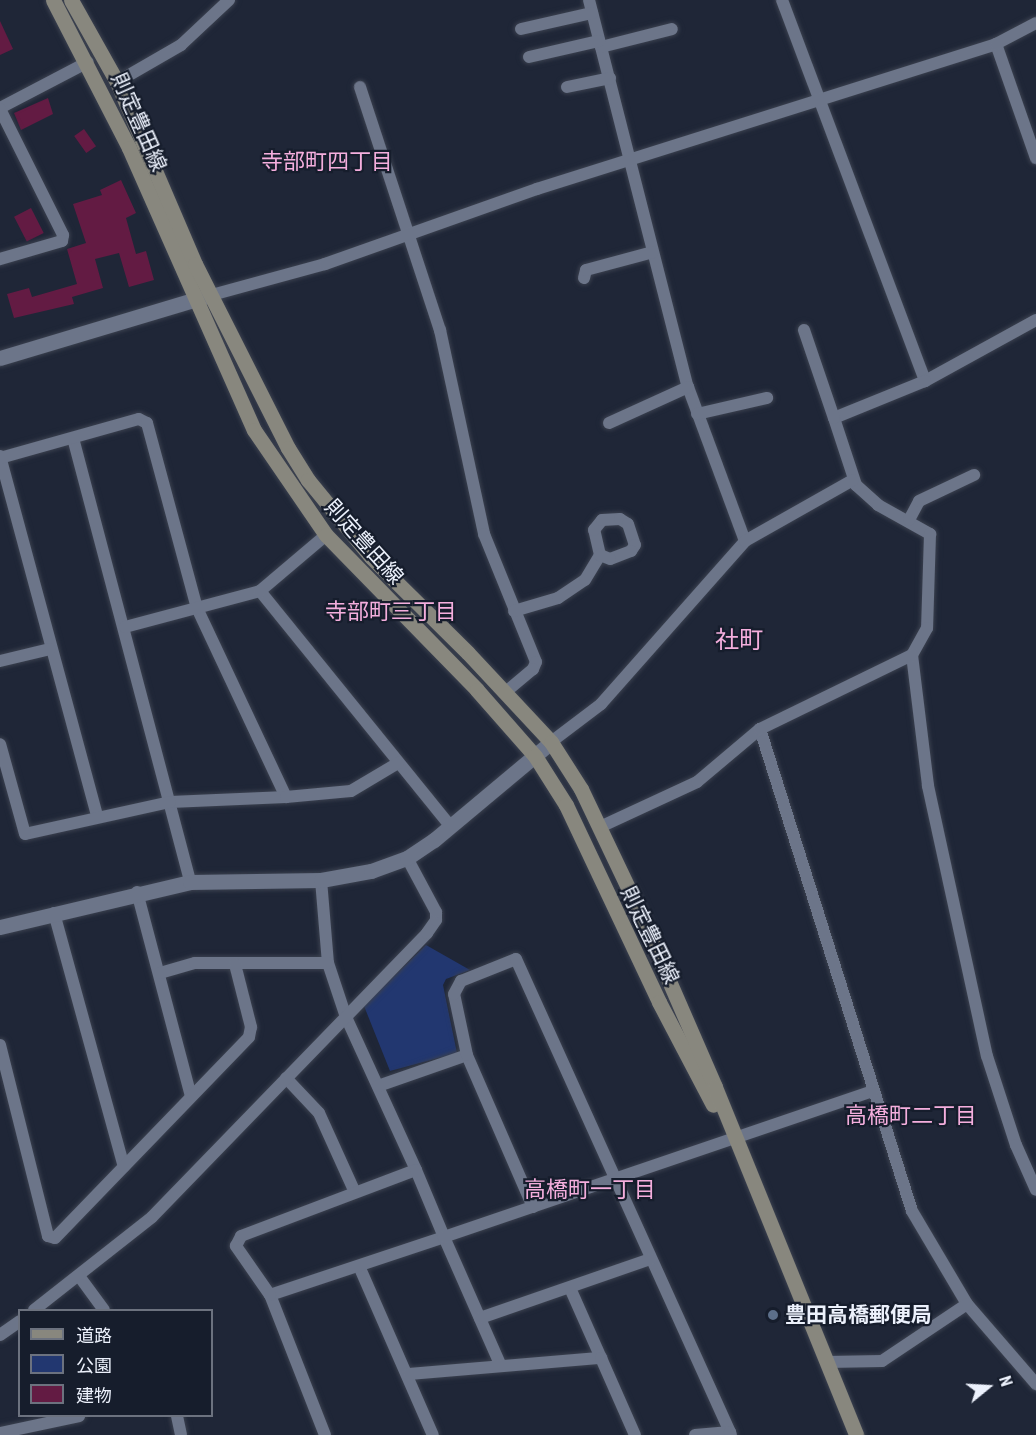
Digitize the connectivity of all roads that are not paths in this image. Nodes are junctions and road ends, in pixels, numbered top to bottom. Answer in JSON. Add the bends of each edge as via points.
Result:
{"nodes":[{"id":1,"x":53,"y":0,"type":"edge"},
{"id":2,"x":71,"y":0,"type":"edge"},
{"id":3,"x":229,"y":0,"type":"edge"},
{"id":4,"x":589,"y":0,"type":"edge"},
{"id":5,"x":782,"y":0,"type":"edge"},
{"id":6,"x":592,"y":14,"type":"junction"},
{"id":7,"x":1036,"y":23,"type":"edge"},
{"id":8,"x":521,"y":29,"type":"dead end"},
{"id":9,"x":672,"y":29,"type":"dead end"},
{"id":10,"x":600,"y":44,"type":"junction"},
{"id":11,"x":996,"y":44,"type":"junction"},
{"id":12,"x":529,"y":57,"type":"dead end"},
{"id":13,"x":88,"y":62,"type":"junction"},
{"id":14,"x":610,"y":78,"type":"junction"},
{"id":15,"x":117,"y":82,"type":"junction"},
{"id":16,"x":360,"y":87,"type":"dead end"},
{"id":17,"x":567,"y":87,"type":"dead end"},
{"id":18,"x":818,"y":99,"type":"junction"},
{"id":19,"x":0,"y":109,"type":"edge"},
{"id":20,"x":1036,"y":158,"type":"edge"},
{"id":21,"x":632,"y":162,"type":"junction"},
{"id":22,"x":409,"y":234,"type":"junction"},
{"id":23,"x":653,"y":252,"type":"junction"},
{"id":24,"x":0,"y":259,"type":"edge"},
{"id":25,"x":584,"y":278,"type":"dead end"},
{"id":26,"x":212,"y":295,"type":"junction"},
{"id":27,"x":193,"y":300,"type":"junction"},
{"id":28,"x":1036,"y":320,"type":"edge"},
{"id":29,"x":804,"y":330,"type":"dead end"},
{"id":30,"x":0,"y":357,"type":"edge"},
{"id":31,"x":925,"y":381,"type":"junction"},
{"id":32,"x":688,"y":387,"type":"junction"},
{"id":33,"x":767,"y":398,"type":"dead end"},
{"id":34,"x":697,"y":414,"type":"junction"},
{"id":35,"x":834,"y":418,"type":"junction"},
{"id":36,"x":609,"y":423,"type":"dead end"},
{"id":37,"x":73,"y":438,"type":"junction"},
{"id":38,"x":0,"y":457,"type":"edge"},
{"id":39,"x":974,"y":475,"type":"dead end"},
{"id":40,"x":853,"y":480,"type":"junction"},
{"id":41,"x":909,"y":520,"type":"junction"},
{"id":42,"x":326,"y":536,"type":"junction"},
{"id":43,"x":745,"y":541,"type":"junction"},
{"id":44,"x":600,"y":555,"type":"dead end"},
{"id":45,"x":260,"y":591,"type":"junction"},
{"id":46,"x":197,"y":608,"type":"junction"},
{"id":47,"x":514,"y":611,"type":"junction"},
{"id":48,"x":124,"y":627,"type":"junction"},
{"id":49,"x":50,"y":649,"type":"junction"},
{"id":50,"x":912,"y":656,"type":"junction"},
{"id":51,"x":0,"y":661,"type":"edge"},
{"id":52,"x":506,"y":692,"type":"junction"},
{"id":53,"x":760,"y":729,"type":"junction"},
{"id":54,"x":551,"y":742,"type":"junction"},
{"id":55,"x":0,"y":744,"type":"edge"},
{"id":56,"x":535,"y":756,"type":"junction"},
{"id":57,"x":398,"y":764,"type":"junction"},
{"id":58,"x":286,"y":797,"type":"junction"},
{"id":59,"x":170,"y":802,"type":"junction"},
{"id":60,"x":97,"y":815,"type":"junction"},
{"id":61,"x":450,"y":826,"type":"junction"},
{"id":62,"x":600,"y":827,"type":"junction"},
{"id":63,"x":406,"y":858,"type":"junction"},
{"id":64,"x":321,"y":880,"type":"junction"},
{"id":65,"x":190,"y":882,"type":"junction"},
{"id":66,"x":137,"y":892,"type":"junction"},
{"id":67,"x":54,"y":913,"type":"junction"},
{"id":68,"x":0,"y":927,"type":"edge"},
{"id":69,"x":328,"y":963,"type":"junction"},
{"id":70,"x":235,"y":964,"type":"junction"},
{"id":71,"x":160,"y":973,"type":"junction"},
{"id":72,"x":346,"y":1017,"type":"junction"},
{"id":73,"x":0,"y":1045,"type":"edge"},
{"id":74,"x":467,"y":1055,"type":"junction"},
{"id":75,"x":286,"y":1078,"type":"junction"},
{"id":76,"x":378,"y":1086,"type":"junction"},
{"id":77,"x":872,"y":1091,"type":"junction"},
{"id":78,"x":191,"y":1096,"type":"junction"},
{"id":79,"x":734,"y":1137,"type":"junction"},
{"id":80,"x":124,"y":1167,"type":"junction"},
{"id":81,"x":416,"y":1170,"type":"junction"},
{"id":82,"x":615,"y":1179,"type":"junction"},
{"id":83,"x":354,"y":1190,"type":"junction"},
{"id":84,"x":1036,"y":1190,"type":"edge"},
{"id":85,"x":533,"y":1207,"type":"junction"},
{"id":86,"x":444,"y":1237,"type":"junction"},
{"id":87,"x":650,"y":1259,"type":"junction"},
{"id":88,"x":359,"y":1266,"type":"junction"},
{"id":89,"x":79,"y":1276,"type":"junction"},
{"id":90,"x":570,"y":1288,"type":"junction"},
{"id":91,"x":270,"y":1295,"type":"junction"},
{"id":92,"x":967,"y":1304,"type":"junction"},
{"id":93,"x":37,"y":1309,"type":"edge"},
{"id":94,"x":103,"y":1309,"type":"edge"},
{"id":95,"x":480,"y":1317,"type":"junction"},
{"id":96,"x":18,"y":1322,"type":"edge"},
{"id":97,"x":0,"y":1335,"type":"edge"},
{"id":98,"x":601,"y":1358,"type":"junction"},
{"id":99,"x":827,"y":1362,"type":"junction"},
{"id":100,"x":501,"y":1366,"type":"junction"},
{"id":101,"x":409,"y":1374,"type":"junction"},
{"id":102,"x":1036,"y":1384,"type":"edge"},
{"id":103,"x":75,"y":1417,"type":"edge"},
{"id":104,"x":177,"y":1417,"type":"edge"},
{"id":105,"x":0,"y":1433,"type":"edge"},
{"id":106,"x":731,"y":1433,"type":"edge"},
{"id":107,"x":181,"y":1435,"type":"edge"},
{"id":108,"x":325,"y":1435,"type":"edge"},
{"id":109,"x":433,"y":1435,"type":"edge"},
{"id":110,"x":635,"y":1435,"type":"edge"},
{"id":111,"x":695,"y":1435,"type":"edge"},
{"id":112,"x":856,"y":1435,"type":"edge"}],
"edges":[{"from":1,"to":13,"type":"main road","name":"則定豊田線"},
{"from":2,"to":15,"type":"main road","name":"則定豊田線"},
{"from":3,"to":15,"type":"street","via":[[181,45]]},
{"from":4,"to":6,"type":"street"},
{"from":5,"to":18,"type":"street"},
{"from":6,"to":8,"type":"street"},
{"from":6,"to":10,"type":"street"},
{"from":7,"to":11,"type":"street"},
{"from":9,"to":10,"type":"street"},
{"from":10,"to":12,"type":"street"},
{"from":10,"to":14,"type":"street"},
{"from":11,"to":18,"type":"street"},
{"from":11,"to":20,"type":"street"},
{"from":13,"to":19,"type":"street"},
{"from":13,"to":27,"type":"main road","name":"則定豊田線"},
{"from":14,"to":17,"type":"street"},
{"from":14,"to":21,"type":"street"},
{"from":15,"to":26,"type":"main road","name":"則定豊田線"},
{"from":16,"to":22,"type":"street"},
{"from":18,"to":21,"type":"street"},
{"from":18,"to":31,"type":"street"},
{"from":19,"to":24,"type":"street","via":[[63,235],[62,241]]},
{"from":21,"to":22,"type":"street","via":[[537,189]]},
{"from":21,"to":23,"type":"street"},
{"from":22,"to":26,"type":"street","via":[[326,264]]},
{"from":22,"to":47,"type":"street","via":[[445,352],[478,511]]},
{"from":23,"to":25,"type":"street","via":[[586,270]]},
{"from":23,"to":32,"type":"street"},
{"from":26,"to":27,"type":"street"},
{"from":26,"to":52,"type":"main road","name":"則定豊田線","via":[[288,448],[315,489],[371,557]]},
{"from":27,"to":30,"type":"street"},
{"from":27,"to":42,"type":"main road","name":"則定豊田線","via":[[254,430]]},
{"from":28,"to":31,"type":"street"},
{"from":29,"to":35,"type":"street"},
{"from":31,"to":35,"type":"street"},
{"from":32,"to":34,"type":"street"},
{"from":32,"to":36,"type":"street"},
{"from":33,"to":34,"type":"street"},
{"from":34,"to":43,"type":"street"},
{"from":35,"to":40,"type":"street"},
{"from":37,"to":38,"type":"street"},
{"from":37,"to":46,"type":"street","via":[[140,419],[147,423]]},
{"from":37,"to":48,"type":"street"},
{"from":38,"to":49,"type":"street"},
{"from":39,"to":41,"type":"street","via":[[919,501]]},
{"from":40,"to":41,"type":"street","via":[[878,505]]},
{"from":40,"to":43,"type":"street"},
{"from":41,"to":50,"type":"street","via":[[930,534],[927,628]]},
{"from":42,"to":45,"type":"street"},
{"from":42,"to":56,"type":"main road","name":"則定豊田線","via":[[477,690]]},
{"from":43,"to":54,"type":"street","via":[[601,704]]},
{"from":44,"to":47,"type":"street","via":[[585,580],[571,592]]},
{"from":45,"to":46,"type":"street"},
{"from":45,"to":57,"type":"street"},
{"from":46,"to":48,"type":"street"},
{"from":46,"to":58,"type":"street"},
{"from":47,"to":52,"type":"street","via":[[536,662]]},
{"from":48,"to":59,"type":"street"},
{"from":49,"to":51,"type":"street"},
{"from":49,"to":60,"type":"street"},
{"from":50,"to":53,"type":"street"},
{"from":50,"to":84,"type":"street","via":[[928,786],[987,1056],[1016,1145]]},
{"from":52,"to":54,"type":"main road","name":"則定豊田線"},
{"from":53,"to":62,"type":"street","via":[[697,782]]},
{"from":53,"to":77,"type":"street"},
{"from":54,"to":56,"type":"street"},
{"from":54,"to":62,"type":"main road","name":"則定豊田線"},
{"from":55,"to":60,"type":"street","via":[[25,834]]},
{"from":56,"to":61,"type":"street"},
{"from":56,"to":79,"type":"main road","name":"則定豊田線","via":[[566,805],[696,1074]]},
{"from":57,"to":58,"type":"street","via":[[351,791]]},
{"from":57,"to":61,"type":"street"},
{"from":58,"to":59,"type":"street"},
{"from":59,"to":60,"type":"street"},
{"from":59,"to":65,"type":"street"},
{"from":61,"to":63,"type":"street"},
{"from":62,"to":79,"type":"main road","name":"則定豊田線"},
{"from":63,"to":64,"type":"street","via":[[356,876]]},
{"from":63,"to":72,"type":"street","via":[[436,912],[436,920],[408,956]]},
{"from":64,"to":65,"type":"street"},
{"from":64,"to":69,"type":"street"},
{"from":65,"to":66,"type":"street"},
{"from":66,"to":67,"type":"street"},
{"from":66,"to":71,"type":"street"},
{"from":67,"to":68,"type":"street"},
{"from":67,"to":80,"type":"street"},
{"from":69,"to":70,"type":"street"},
{"from":69,"to":72,"type":"street"},
{"from":70,"to":71,"type":"street","via":[[189,964]]},
{"from":70,"to":78,"type":"street","via":[[251,1032]]},
{"from":71,"to":78,"type":"street"},
{"from":72,"to":75,"type":"street"},
{"from":72,"to":76,"type":"street"},
{"from":73,"to":80,"type":"street","via":[[48,1236],[58,1236]]},
{"from":74,"to":76,"type":"street"},
{"from":74,"to":82,"type":"street","via":[[454,994],[456,986],[516,959]]},
{"from":74,"to":85,"type":"street"},
{"from":75,"to":83,"type":"street","via":[[319,1113]]},
{"from":75,"to":89,"type":"street","via":[[136,1232]]},
{"from":76,"to":81,"type":"street"},
{"from":77,"to":79,"type":"street"},
{"from":77,"to":92,"type":"street","via":[[912,1211]]},
{"from":78,"to":80,"type":"street"},
{"from":79,"to":82,"type":"street"},
{"from":79,"to":99,"type":"main road","name":"則定豊田線"},
{"from":81,"to":83,"type":"street"},
{"from":81,"to":86,"type":"street"},
{"from":82,"to":85,"type":"street"},
{"from":82,"to":87,"type":"street"},
{"from":83,"to":91,"type":"street","via":[[239,1239],[236,1246]]},
{"from":85,"to":86,"type":"street"},
{"from":86,"to":88,"type":"street"},
{"from":86,"to":95,"type":"street"},
{"from":87,"to":90,"type":"street"},
{"from":87,"to":106,"type":"street"},
{"from":88,"to":91,"type":"street"},
{"from":88,"to":101,"type":"street"},
{"from":89,"to":93,"type":"street"},
{"from":89,"to":94,"type":"street"},
{"from":90,"to":95,"type":"street"},
{"from":90,"to":98,"type":"street"},
{"from":91,"to":108,"type":"street"},
{"from":92,"to":99,"type":"street","via":[[882,1361]]},
{"from":92,"to":102,"type":"street"},
{"from":95,"to":100,"type":"street"},
{"from":96,"to":97,"type":"street"},
{"from":98,"to":100,"type":"street"},
{"from":98,"to":110,"type":"street"},
{"from":99,"to":112,"type":"main road","name":"則定豊田線"},
{"from":100,"to":101,"type":"street"},
{"from":101,"to":109,"type":"street"},
{"from":103,"to":105,"type":"street"},
{"from":104,"to":107,"type":"street"},
{"from":106,"to":111,"type":"street"}]}
